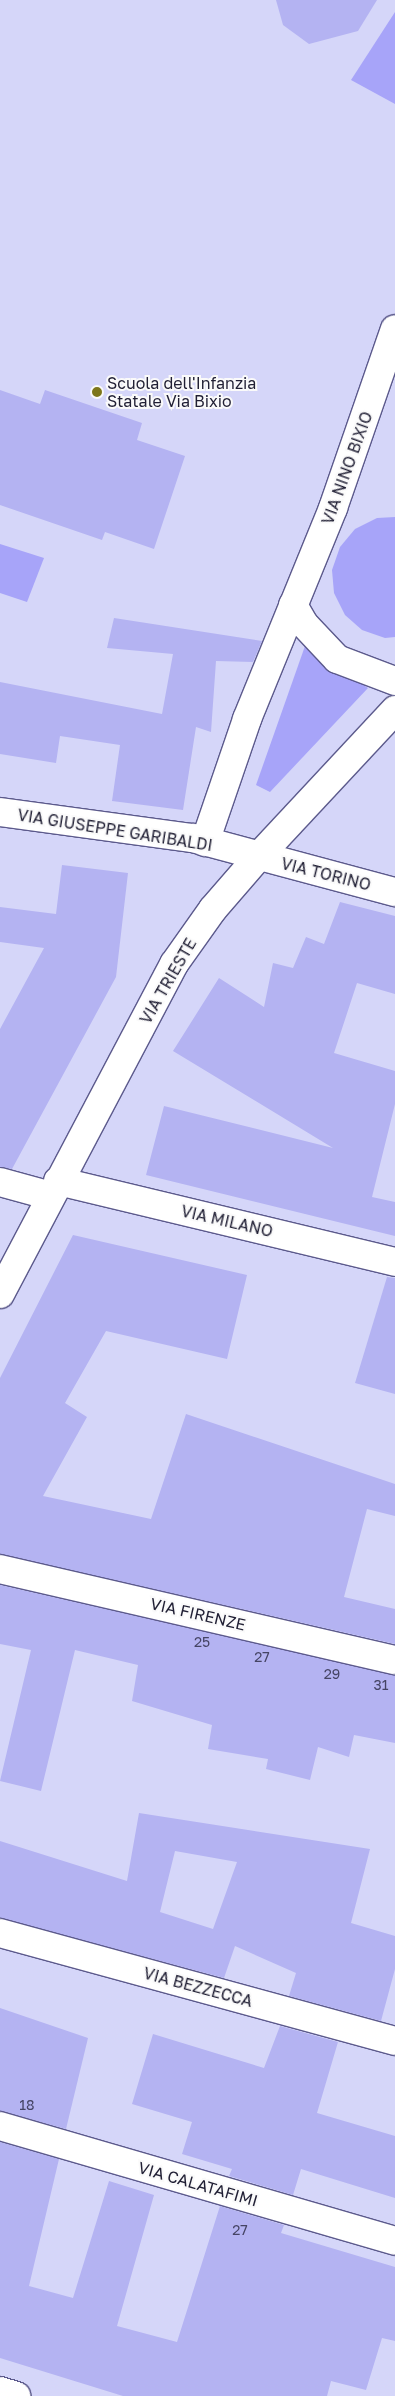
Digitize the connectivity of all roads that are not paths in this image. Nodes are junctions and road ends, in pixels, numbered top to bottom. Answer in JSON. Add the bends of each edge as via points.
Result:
{"nodes":[{"id":1,"x":395,"y":328,"type":"edge"},
{"id":2,"x":294,"y":606,"type":"junction"},
{"id":3,"x":395,"y":681,"type":"edge"},
{"id":4,"x":395,"y":710,"type":"edge"},
{"id":5,"x":0,"y":812,"type":"edge"},
{"id":6,"x":205,"y":842,"type":"junction"},
{"id":7,"x":258,"y":857,"type":"junction"},
{"id":8,"x":395,"y":892,"type":"edge"},
{"id":9,"x":0,"y":1182,"type":"edge"},
{"id":10,"x":55,"y":1189,"type":"junction"},
{"id":11,"x":395,"y":1262,"type":"edge"},
{"id":12,"x":0,"y":1294,"type":"edge"},
{"id":13,"x":0,"y":1569,"type":"edge"},
{"id":14,"x":395,"y":1660,"type":"edge"},
{"id":15,"x":0,"y":1933,"type":"edge"},
{"id":16,"x":395,"y":2041,"type":"edge"},
{"id":17,"x":0,"y":2126,"type":"edge"},
{"id":18,"x":395,"y":2242,"type":"edge"},
{"id":19,"x":0,"y":2391,"type":"edge"},
{"id":20,"x":16,"y":2396,"type":"edge"}],
"edges":[{"from":1,"to":2,"type":"street","name":"VIA NINO BIXIO","via":[[333,508]]},
{"from":2,"to":3,"type":"street","via":[[304,624],[338,659]]},
{"from":2,"to":6,"type":"street","name":"VIA NINO BIXIO","via":[[247,719]]},
{"from":4,"to":7,"type":"street","name":"VIA TRIESTE"},
{"from":5,"to":6,"type":"street","name":"VIA GIUSEPPE GARIBALDI"},
{"from":6,"to":7,"type":"street","name":"VIA GIUSEPPE GARIBALDI"},
{"from":7,"to":8,"type":"street","name":"VIA TORINO"},
{"from":7,"to":10,"type":"street","name":"VIA TRIESTE","via":[[213,909],[174,964]]},
{"from":9,"to":10,"type":"street","name":"VIA MILANO"},
{"from":10,"to":11,"type":"street","name":"VIA MILANO"},
{"from":10,"to":12,"type":"street","name":"VIA TRIESTE"},
{"from":13,"to":14,"type":"street","name":"VIA FIRENZE"},
{"from":15,"to":16,"type":"street","name":"VIA BEZZECCA"},
{"from":17,"to":18,"type":"street","name":"VIA CALATAFIMI"},
{"from":19,"to":20,"type":"street"}]}
